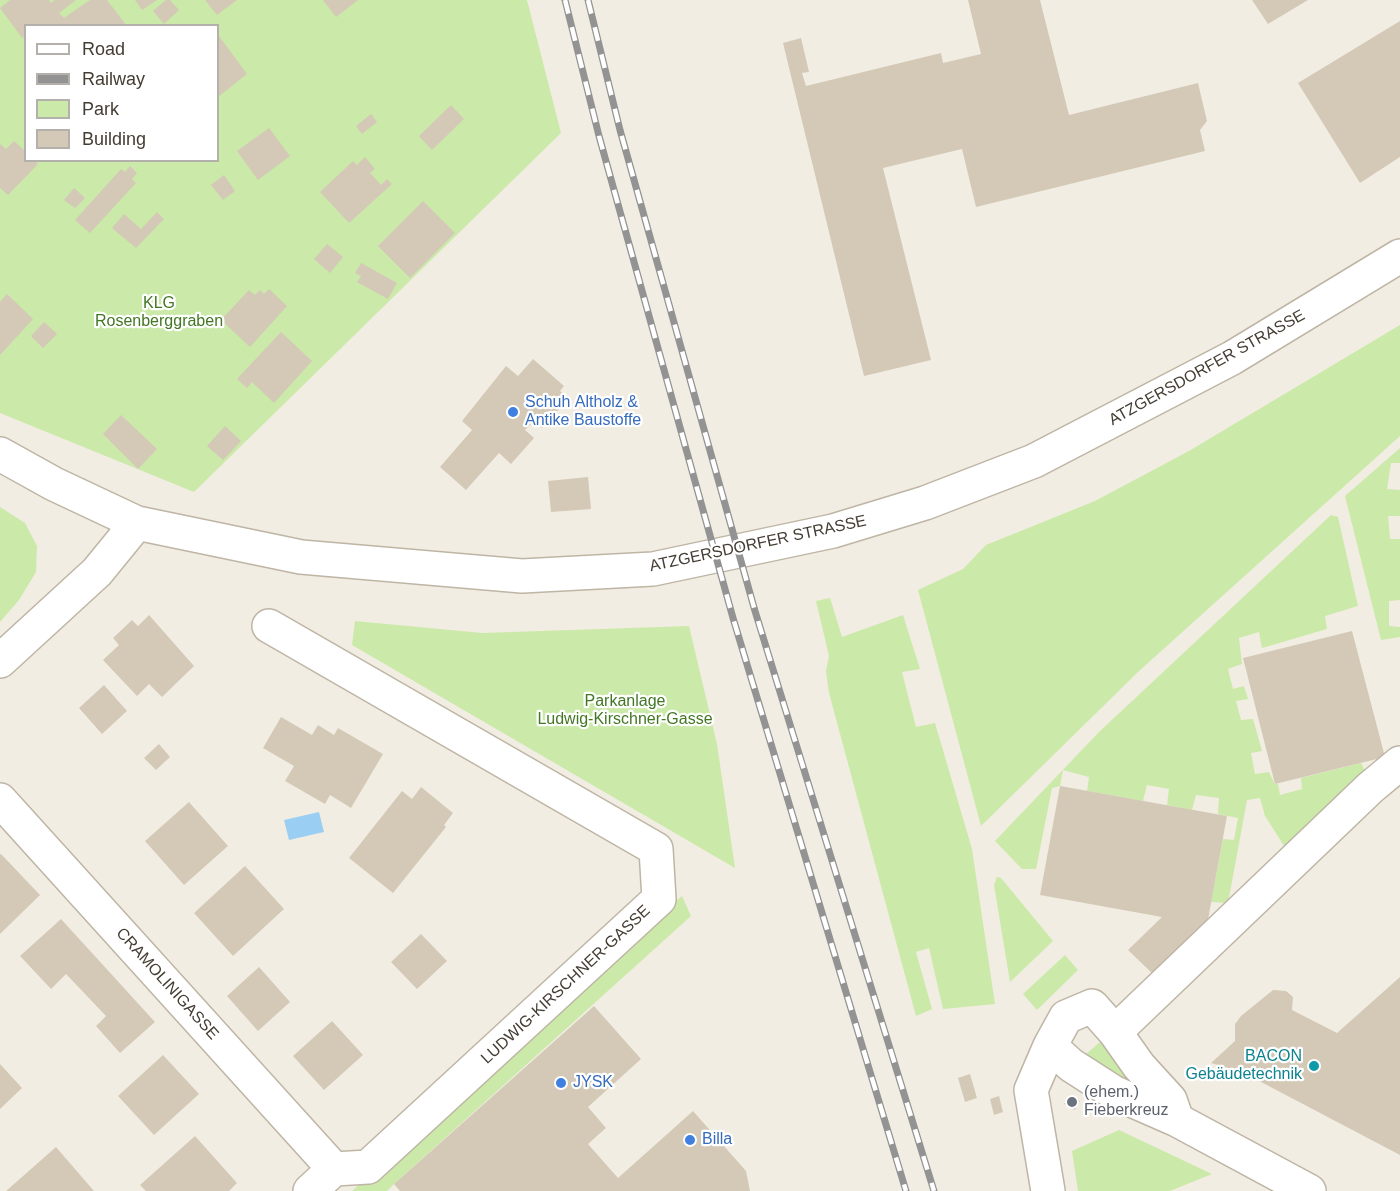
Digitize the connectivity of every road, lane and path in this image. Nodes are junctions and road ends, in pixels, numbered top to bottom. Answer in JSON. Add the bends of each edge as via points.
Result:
{"nodes":[{"id":1,"x":1400,"y":256,"type":"edge"},
{"id":2,"x":0,"y":454,"type":"edge"},
{"id":3,"x":137,"y":523,"type":"junction"},
{"id":4,"x":269,"y":626,"type":"dead end"},
{"id":5,"x":0,"y":661,"type":"edge"},
{"id":6,"x":1400,"y":763,"type":"edge"},
{"id":7,"x":0,"y":800,"type":"edge"},
{"id":8,"x":1115,"y":1032,"type":"junction"},
{"id":9,"x":1050,"y":1046,"type":"junction"},
{"id":10,"x":1177,"y":1120,"type":"junction"},
{"id":11,"x":334,"y":1169,"type":"junction"},
{"id":12,"x":310,"y":1191,"type":"edge"},
{"id":13,"x":1048,"y":1191,"type":"edge"},
{"id":14,"x":1309,"y":1191,"type":"edge"}],
"edges":[{"from":1,"to":3,"type":"street","name":"ATZGERSDORFER STRASSE","via":[[1232,358],[1034,462],[925,503],[834,531],[653,569],[522,576],[313,558]]},
{"from":2,"to":3,"type":"street","name":"ATZGERSDORFER STRASSE"},
{"from":3,"to":5,"type":"street","via":[[97,572]]},
{"from":4,"to":11,"type":"street","name":"LUDWIG-KIRSCHNER-GASSE","via":[[656,849],[659,899],[368,1167]]},
{"from":6,"to":8,"type":"street"},
{"from":7,"to":11,"type":"street","name":"CRAMOLINIGASSE"},
{"from":8,"to":9,"type":"street","via":[[1092,1006],[1066,1017]]},
{"from":8,"to":10,"type":"street","via":[[1138,1066],[1170,1100]]},
{"from":9,"to":10,"type":"street","via":[[1113,1092]]},
{"from":9,"to":13,"type":"street","via":[[1031,1089]]},
{"from":10,"to":14,"type":"street"},
{"from":11,"to":12,"type":"street"}]}
